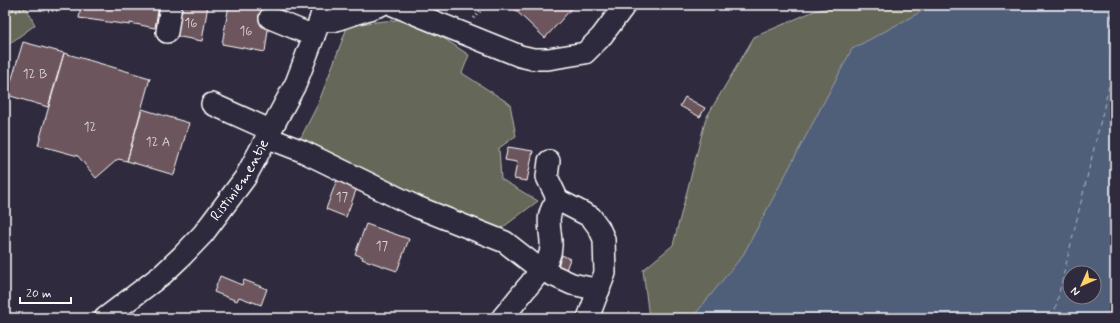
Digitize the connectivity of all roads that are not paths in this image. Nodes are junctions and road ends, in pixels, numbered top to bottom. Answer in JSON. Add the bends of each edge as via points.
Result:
{"nodes":[{"id":1,"x":171,"y":5,"type":"edge"},
{"id":2,"x":381,"y":5,"type":"edge"},
{"id":3,"x":393,"y":5,"type":"edge"},
{"id":4,"x":625,"y":5,"type":"edge"},
{"id":5,"x":270,"y":18,"type":"dead end"},
{"id":6,"x":319,"y":20,"type":"edge"},
{"id":7,"x":167,"y":32,"type":"dead end"},
{"id":8,"x":212,"y":104,"type":"dead end"},
{"id":9,"x":268,"y":134,"type":"junction"},
{"id":10,"x":549,"y":161,"type":"dead end"},
{"id":11,"x":558,"y":200,"type":"junction"},
{"id":12,"x":541,"y":270,"type":"junction"},
{"id":13,"x":599,"y":290,"type":"junction"},
{"id":14,"x":106,"y":318,"type":"edge"},
{"id":15,"x":502,"y":318,"type":"edge"},
{"id":16,"x":588,"y":318,"type":"edge"}],
"edges":[{"from":1,"to":7,"type":"street"},
{"from":2,"to":6,"type":"street","via":[[333,21]]},
{"from":3,"to":4,"type":"street","via":[[533,60],[585,54]]},
{"from":5,"to":6,"type":"street"},
{"from":6,"to":9,"type":"street","name":"Ristiniementie","via":[[296,83]]},
{"from":8,"to":9,"type":"street"},
{"from":9,"to":12,"type":"street","via":[[418,207],[505,242]]},
{"from":9,"to":14,"type":"street","name":"Ristiniementie","via":[[245,178],[203,234],[163,274]]},
{"from":10,"to":11,"type":"street","via":[[547,177]]},
{"from":11,"to":12,"type":"street","via":[[552,206],[548,220],[551,238],[549,258]]},
{"from":11,"to":13,"type":"street","via":[[591,218],[599,228],[604,239],[605,273]]},
{"from":12,"to":13,"type":"street","via":[[572,284]]},
{"from":12,"to":15,"type":"street"},
{"from":13,"to":16,"type":"street"}]}
